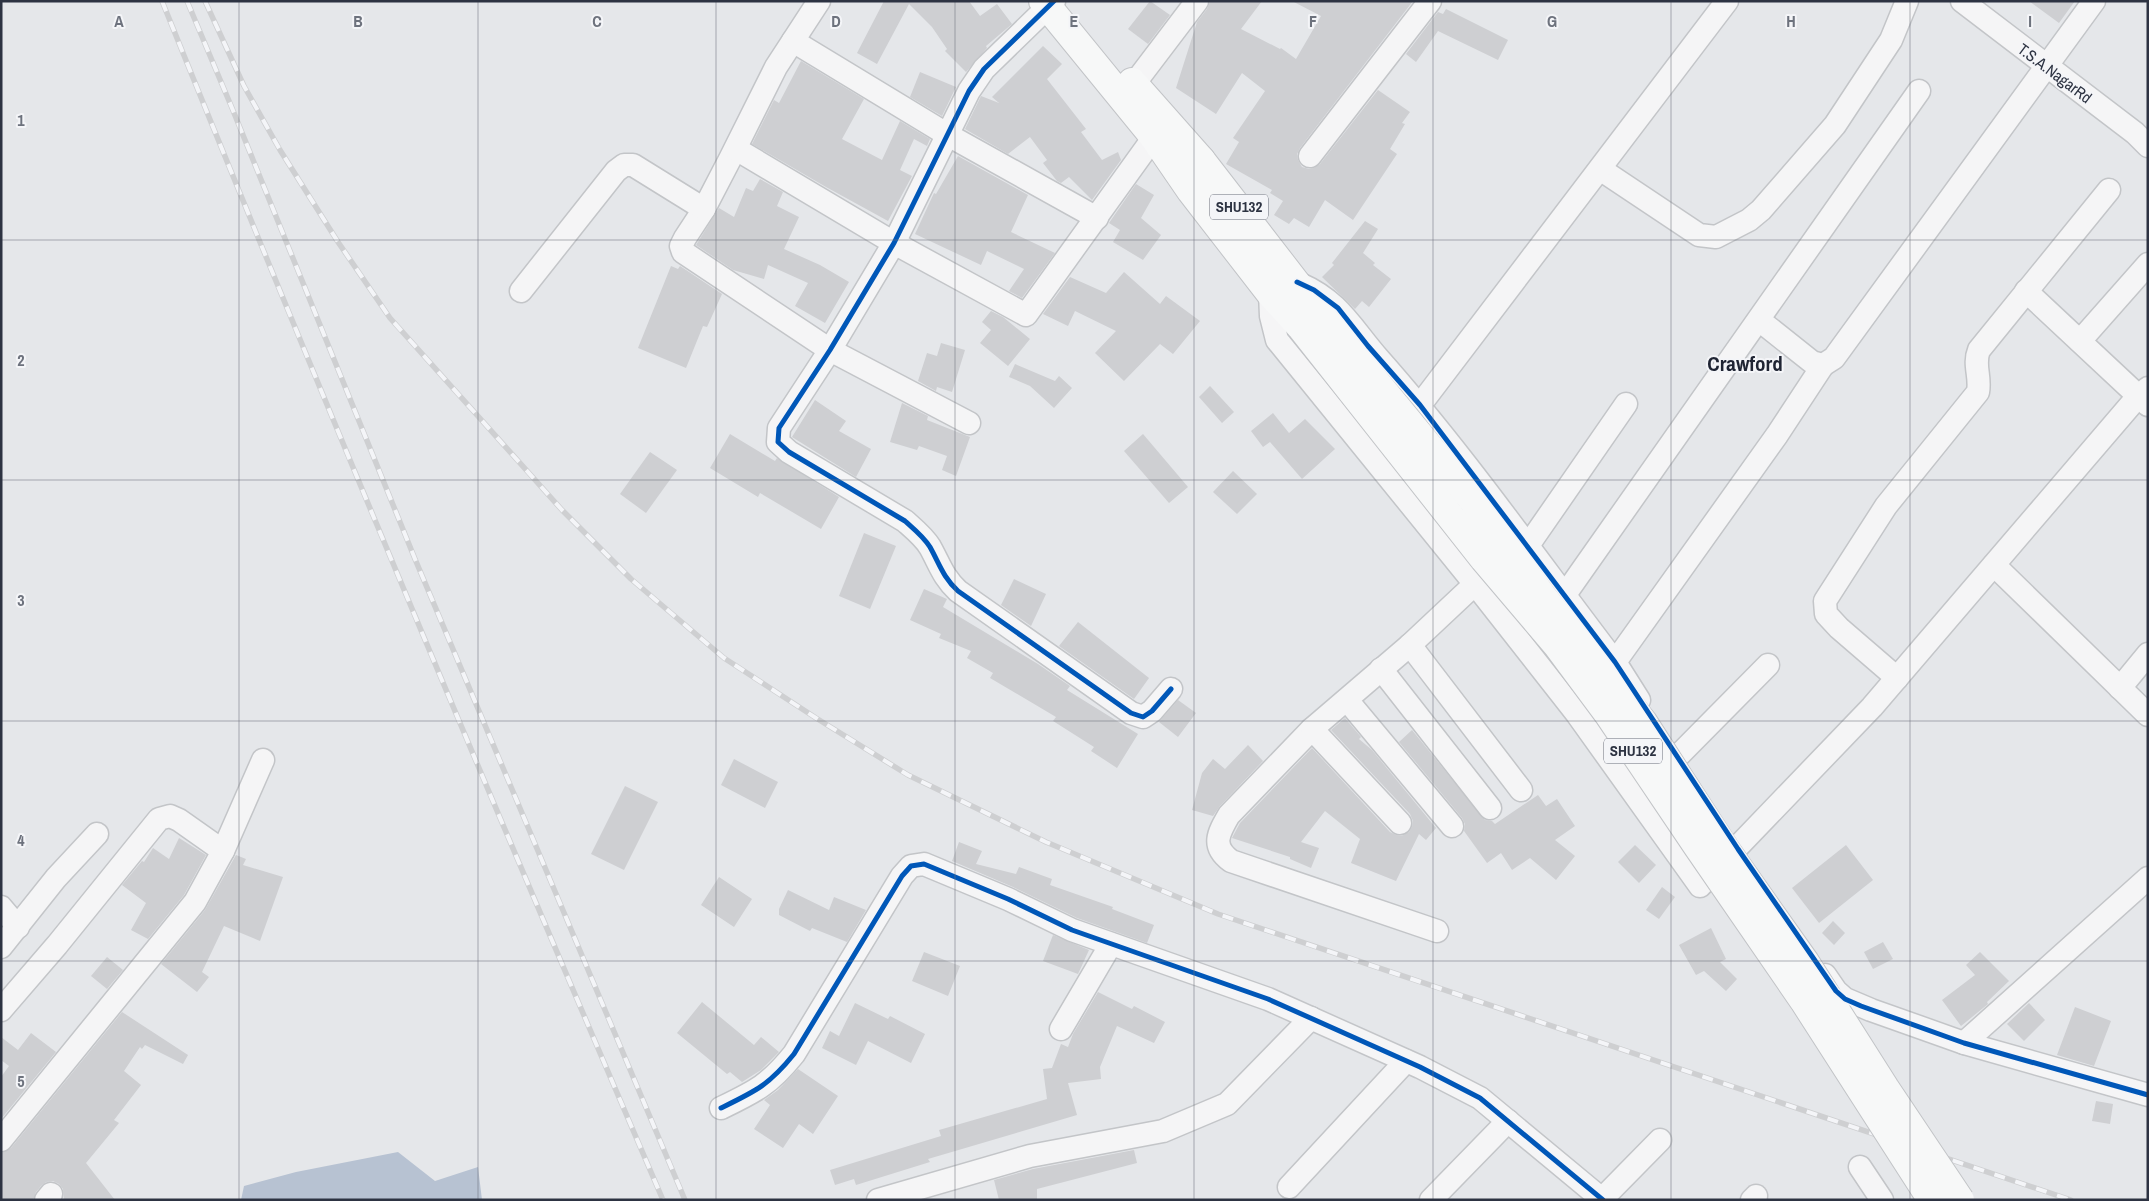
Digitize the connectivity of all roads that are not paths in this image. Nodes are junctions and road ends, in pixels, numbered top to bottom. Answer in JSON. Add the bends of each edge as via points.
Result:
{"nodes":[{"id":1,"x":820,"y":1,"type":"edge"},
{"id":2,"x":1197,"y":1,"type":"edge"},
{"id":3,"x":1430,"y":1,"type":"edge"},
{"id":4,"x":1727,"y":1,"type":"edge"},
{"id":5,"x":1907,"y":1,"type":"edge"},
{"id":6,"x":1962,"y":1,"type":"edge"},
{"id":7,"x":2094,"y":1,"type":"edge"},
{"id":8,"x":1051,"y":3,"type":"edge"},
{"id":9,"x":793,"y":41,"type":"junction"},
{"id":10,"x":2046,"y":66,"type":"junction"},
{"id":11,"x":1134,"y":84,"type":"junction"},
{"id":12,"x":1919,"y":91,"type":"dead end"},
{"id":13,"x":948,"y":135,"type":"junction"},
{"id":14,"x":1154,"y":137,"type":"junction"},
{"id":15,"x":2148,"y":146,"type":"edge"},
{"id":16,"x":736,"y":149,"type":"junction"},
{"id":17,"x":1310,"y":156,"type":"dead end"},
{"id":18,"x":1189,"y":165,"type":"junction"},
{"id":19,"x":1600,"y":169,"type":"junction"},
{"id":20,"x":2109,"y":190,"type":"dead end"},
{"id":21,"x":704,"y":209,"type":"junction"},
{"id":22,"x":1097,"y":218,"type":"junction"},
{"id":23,"x":894,"y":243,"type":"junction"},
{"id":24,"x":2148,"y":264,"type":"edge"},
{"id":25,"x":1297,"y":282,"type":"junction"},
{"id":26,"x":521,"y":290,"type":"dead end"},
{"id":27,"x":2026,"y":291,"type":"junction"},
{"id":28,"x":1270,"y":293,"type":"junction"},
{"id":29,"x":1311,"y":320,"type":"junction"},
{"id":30,"x":1759,"y":320,"type":"junction"},
{"id":31,"x":2080,"y":341,"type":"junction"},
{"id":32,"x":830,"y":350,"type":"junction"},
{"id":33,"x":1823,"y":365,"type":"junction"},
{"id":34,"x":2145,"y":396,"type":"edge"},
{"id":35,"x":1626,"y":404,"type":"dead end"},
{"id":36,"x":1420,"y":405,"type":"junction"},
{"id":37,"x":969,"y":423,"type":"dead end"},
{"id":38,"x":1527,"y":547,"type":"junction"},
{"id":39,"x":1994,"y":565,"type":"junction"},
{"id":40,"x":1474,"y":584,"type":"junction"},
{"id":41,"x":1564,"y":596,"type":"junction"},
{"id":42,"x":1410,"y":645,"type":"junction"},
{"id":43,"x":2148,"y":654,"type":"edge"},
{"id":44,"x":1615,"y":662,"type":"junction"},
{"id":45,"x":1768,"y":665,"type":"dead end"},
{"id":46,"x":1381,"y":669,"type":"junction"},
{"id":47,"x":1897,"y":678,"type":"junction"},
{"id":48,"x":2120,"y":688,"type":"junction"},
{"id":49,"x":1171,"y":689,"type":"dead end"},
{"id":50,"x":1348,"y":700,"type":"junction"},
{"id":51,"x":2148,"y":714,"type":"edge"},
{"id":52,"x":1312,"y":729,"type":"junction"},
{"id":53,"x":1677,"y":757,"type":"junction"},
{"id":54,"x":263,"y":760,"type":"dead end"},
{"id":55,"x":1521,"y":790,"type":"dead end"},
{"id":56,"x":1490,"y":808,"type":"dead end"},
{"id":57,"x":1400,"y":823,"type":"dead end"},
{"id":58,"x":1452,"y":826,"type":"dead end"},
{"id":59,"x":97,"y":834,"type":"dead end"},
{"id":60,"x":1738,"y":849,"type":"junction"},
{"id":61,"x":223,"y":851,"type":"junction"},
{"id":62,"x":2148,"y":878,"type":"edge"},
{"id":63,"x":1,"y":907,"type":"edge"},
{"id":64,"x":18,"y":927,"type":"junction"},
{"id":65,"x":1437,"y":931,"type":"dead end"},
{"id":66,"x":1111,"y":944,"type":"junction"},
{"id":67,"x":1,"y":947,"type":"edge"},
{"id":68,"x":1,"y":1010,"type":"edge"},
{"id":69,"x":1311,"y":1018,"type":"junction"},
{"id":70,"x":1061,"y":1029,"type":"dead end"},
{"id":71,"x":1964,"y":1043,"type":"junction"},
{"id":72,"x":1406,"y":1061,"type":"junction"},
{"id":73,"x":2148,"y":1095,"type":"edge"},
{"id":74,"x":721,"y":1108,"type":"dead end"},
{"id":75,"x":1508,"y":1121,"type":"junction"},
{"id":76,"x":1,"y":1140,"type":"edge"},
{"id":77,"x":1660,"y":1140,"type":"dead end"},
{"id":78,"x":1860,"y":1167,"type":"dead end"},
{"id":79,"x":1289,"y":1186,"type":"dead end"},
{"id":80,"x":1602,"y":1199,"type":"edge"},
{"id":81,"x":878,"y":1200,"type":"edge"},
{"id":82,"x":1430,"y":1200,"type":"edge"},
{"id":83,"x":1882,"y":1200,"type":"edge"},
{"id":84,"x":1932,"y":1200,"type":"edge"},
{"id":85,"x":1960,"y":1200,"type":"edge"}],
"edges":[{"from":1,"to":9,"type":"street"},
{"from":2,"to":11,"type":"street"},
{"from":3,"to":17,"type":"street"},
{"from":4,"to":19,"type":"street"},
{"from":5,"to":19,"type":"street","via":[[1891,40],[1836,126],[1750,220],[1716,237],[1699,235]]},
{"from":6,"to":10,"type":"street","name":"T.S.A.NagarRd"},
{"from":7,"to":10,"type":"street"},
{"from":8,"to":11,"type":"main road"},
{"from":8,"to":13,"type":"street","via":[[984,69],[969,90]]},
{"from":8,"to":14,"type":"main road","number":"SHU132"},
{"from":9,"to":13,"type":"street"},
{"from":9,"to":16,"type":"street","via":[[776,67]]},
{"from":10,"to":15,"type":"street","name":"T.S.A.NagarRd"},
{"from":10,"to":33,"type":"street","via":[[1834,358]]},
{"from":11,"to":18,"type":"main road"},
{"from":12,"to":30,"type":"street"},
{"from":13,"to":22,"type":"street"},
{"from":13,"to":23,"type":"street"},
{"from":14,"to":18,"type":"main road","number":"SHU132"},
{"from":14,"to":22,"type":"street"},
{"from":16,"to":21,"type":"street"},
{"from":16,"to":23,"type":"street"},
{"from":18,"to":25,"type":"main road","number":"SHU132"},
{"from":18,"to":28,"type":"main road","number":"SHU132","via":[[1191,191]]},
{"from":19,"to":36,"type":"street"},
{"from":20,"to":27,"type":"street"},
{"from":21,"to":26,"type":"street","via":[[633,165],[624,165]]},
{"from":21,"to":32,"type":"street","via":[[681,246],[683,252]]},
{"from":22,"to":23,"type":"street","via":[[1026,315]]},
{"from":23,"to":32,"type":"street"},
{"from":24,"to":31,"type":"street"},
{"from":25,"to":29,"type":"main road","number":"SHU132"},
{"from":25,"to":36,"type":"street","via":[[1338,308]]},
{"from":27,"to":31,"type":"street"},
{"from":27,"to":47,"type":"street","via":[[1979,350],[1975,361],[1980,382],[1975,397],[1886,506],[1824,602],[1826,614],[1838,628]]},
{"from":28,"to":29,"type":"main road","number":"SHU132"},
{"from":28,"to":40,"type":"street","via":[[1270,316],[1277,340]]},
{"from":29,"to":84,"type":"main road","number":"SHU132","bridge":true,"via":[[1484,559],[1557,645],[1609,715],[1804,1001]]},
{"from":29,"to":85,"type":"main road","number":"SHU132","bridge":true,"via":[[1471,498],[1643,722]]},
{"from":30,"to":33,"type":"street","via":[[1812,362]]},
{"from":30,"to":41,"type":"street"},
{"from":31,"to":34,"type":"street"},
{"from":32,"to":37,"type":"street"},
{"from":32,"to":49,"type":"street","via":[[779,428],[778,442],[789,452],[905,521],[930,547],[947,581],[958,591],[1131,713],[1143,717]]},
{"from":33,"to":44,"type":"street"},
{"from":34,"to":39,"type":"street"},
{"from":35,"to":38,"type":"street"},
{"from":36,"to":38,"type":"street"},
{"from":38,"to":41,"type":"street"},
{"from":39,"to":47,"type":"street"},
{"from":39,"to":48,"type":"street"},
{"from":40,"to":42,"type":"street"},
{"from":40,"to":60,"type":"street","via":[[1577,714],[1700,886]]},
{"from":41,"to":44,"type":"street"},
{"from":42,"to":46,"type":"street"},
{"from":42,"to":55,"type":"street"},
{"from":43,"to":48,"type":"street"},
{"from":44,"to":53,"type":"street"},
{"from":45,"to":53,"type":"street"},
{"from":46,"to":50,"type":"street"},
{"from":46,"to":56,"type":"street"},
{"from":47,"to":60,"type":"street"},
{"from":48,"to":51,"type":"street"},
{"from":50,"to":52,"type":"street"},
{"from":50,"to":58,"type":"street"},
{"from":52,"to":57,"type":"street"},
{"from":52,"to":65,"type":"street","via":[[1230,815],[1217,842],[1221,853],[1231,861]]},
{"from":53,"to":60,"type":"street"},
{"from":54,"to":61,"type":"street"},
{"from":59,"to":64,"type":"street","via":[[56,878]]},
{"from":60,"to":71,"type":"street","via":[[1836,991],[1845,999]]},
{"from":61,"to":68,"type":"street","via":[[179,820],[170,816],[159,819]]},
{"from":61,"to":76,"type":"street","via":[[195,902]]},
{"from":62,"to":71,"type":"street"},
{"from":63,"to":64,"type":"street"},
{"from":64,"to":67,"type":"street"},
{"from":66,"to":69,"type":"street","via":[[1268,999]]},
{"from":66,"to":70,"type":"street"},
{"from":66,"to":74,"type":"street","via":[[924,864],[911,866],[794,1054],[760,1089]]},
{"from":69,"to":72,"type":"street"},
{"from":69,"to":81,"type":"street","via":[[1226,1104],[1163,1131],[1030,1156]]},
{"from":71,"to":73,"type":"street"},
{"from":72,"to":75,"type":"street","via":[[1480,1098]]},
{"from":72,"to":79,"type":"street"},
{"from":75,"to":80,"type":"street"},
{"from":75,"to":82,"type":"street"},
{"from":77,"to":80,"type":"street"},
{"from":78,"to":83,"type":"street"}]}
